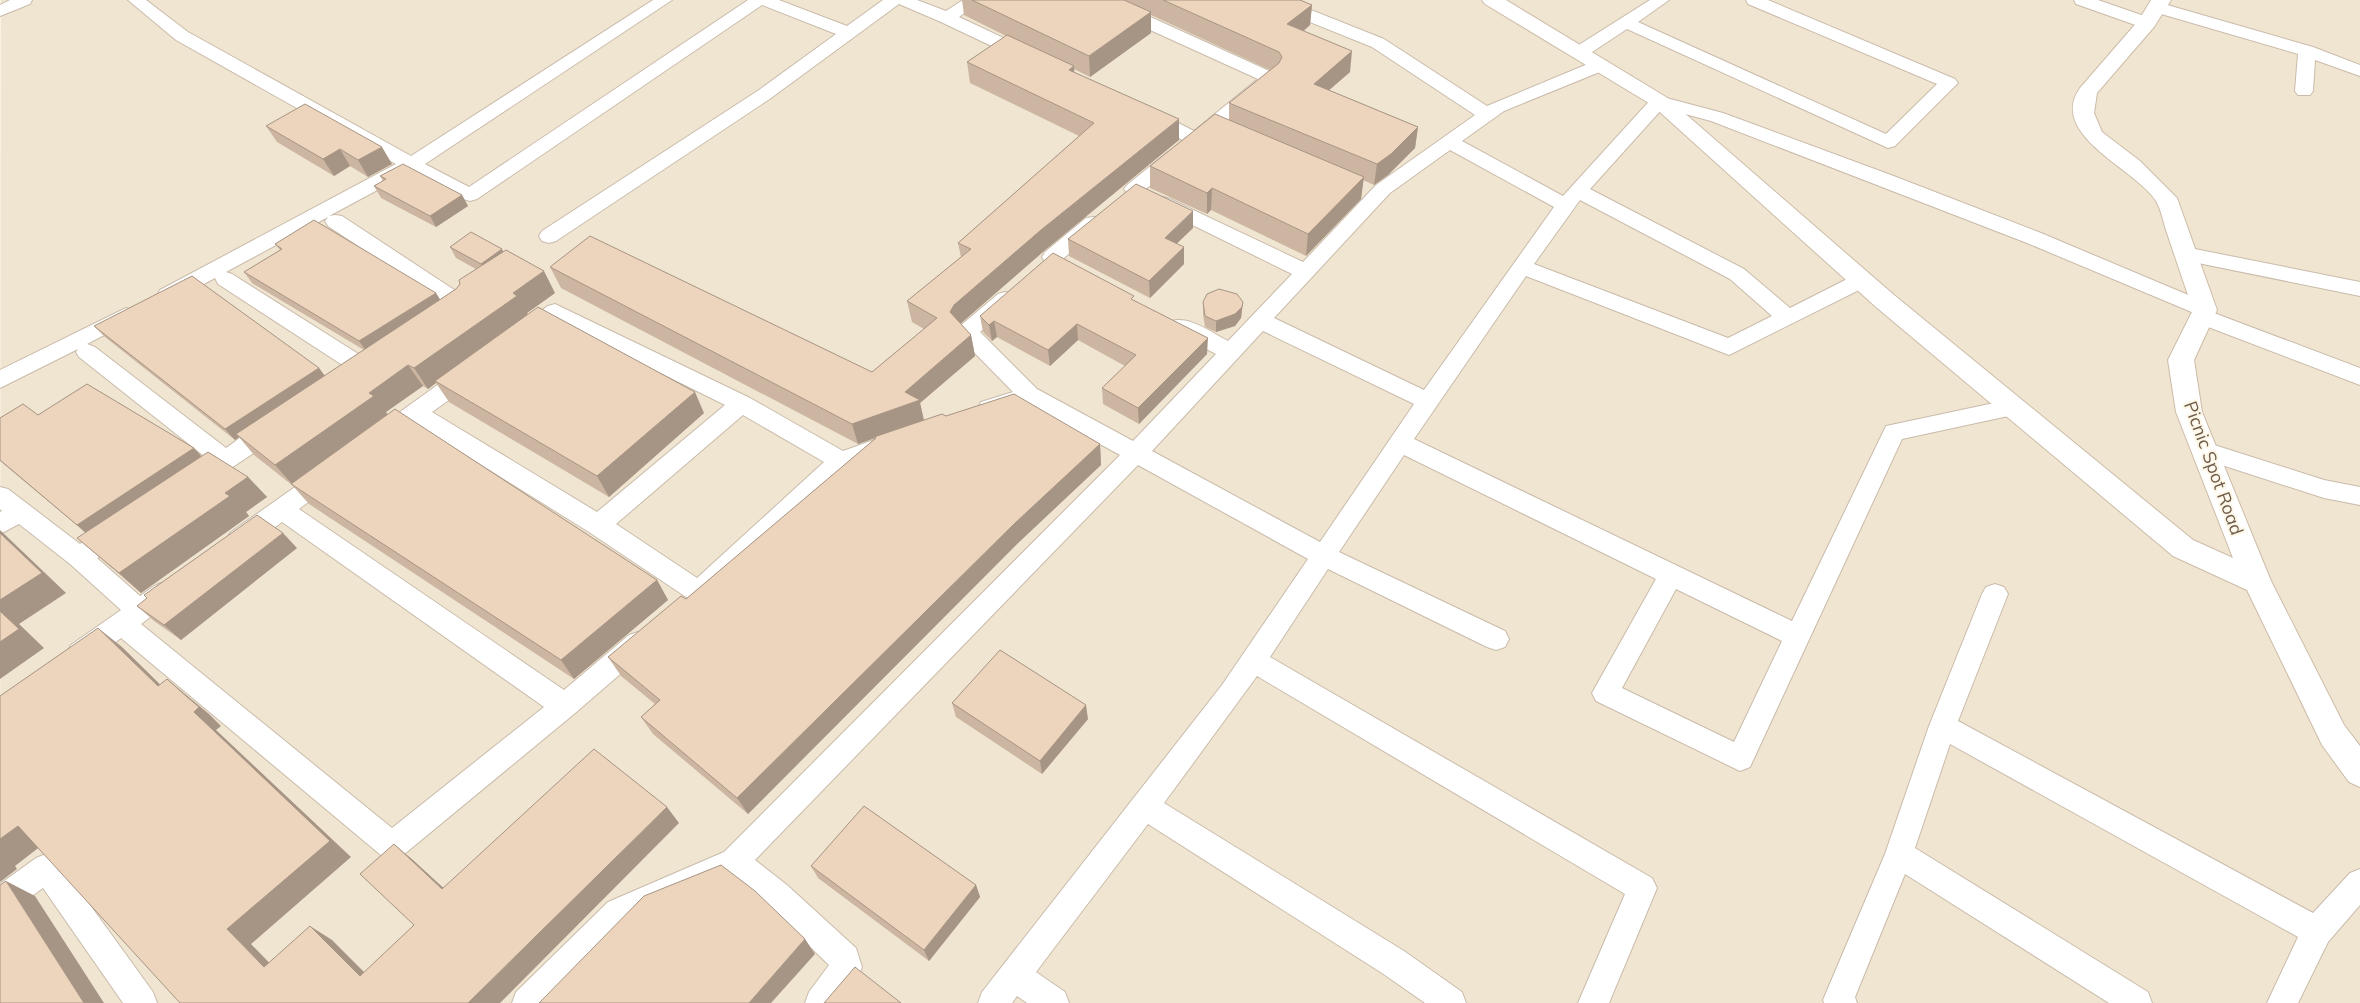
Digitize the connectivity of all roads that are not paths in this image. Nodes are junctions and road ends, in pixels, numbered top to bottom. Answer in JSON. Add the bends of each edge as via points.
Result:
{"nodes":[{"id":1,"x":24,"y":0,"type":"edge"},
{"id":2,"x":136,"y":0,"type":"edge"},
{"id":3,"x":664,"y":0,"type":"edge"},
{"id":4,"x":759,"y":0,"type":"edge"},
{"id":5,"x":764,"y":0,"type":"edge"},
{"id":6,"x":894,"y":0,"type":"edge"},
{"id":7,"x":902,"y":0,"type":"edge"},
{"id":8,"x":974,"y":0,"type":"edge"},
{"id":9,"x":1099,"y":0,"type":"edge"},
{"id":10,"x":1271,"y":0,"type":"edge"},
{"id":11,"x":1492,"y":0,"type":"edge"},
{"id":12,"x":1661,"y":0,"type":"edge"},
{"id":13,"x":1754,"y":0,"type":"edge"},
{"id":14,"x":1800,"y":0,"type":"edge"},
{"id":15,"x":2082,"y":0,"type":"edge"},
{"id":16,"x":2155,"y":10,"type":"edge"},
{"id":17,"x":0,"y":11,"type":"edge"},
{"id":18,"x":1785,"y":12,"type":"junction"},
{"id":19,"x":947,"y":18,"type":"junction"},
{"id":20,"x":1625,"y":22,"type":"junction"},
{"id":21,"x":849,"y":33,"type":"junction"},
{"id":22,"x":2307,"y":51,"type":"junction"},
{"id":23,"x":1580,"y":52,"type":"junction"},
{"id":24,"x":1044,"y":64,"type":"edge"},
{"id":25,"x":1601,"y":65,"type":"junction"},
{"id":26,"x":2360,"y":71,"type":"edge"},
{"id":27,"x":2304,"y":91,"type":"dead end"},
{"id":28,"x":1659,"y":101,"type":"junction"},
{"id":29,"x":1130,"y":106,"type":"edge"},
{"id":30,"x":1488,"y":115,"type":"junction"},
{"id":31,"x":1212,"y":126,"type":"junction"},
{"id":32,"x":1196,"y":139,"type":"junction"},
{"id":33,"x":1249,"y":141,"type":"edge"},
{"id":34,"x":1449,"y":142,"type":"junction"},
{"id":35,"x":410,"y":164,"type":"junction"},
{"id":36,"x":1572,"y":198,"type":"junction"},
{"id":37,"x":1119,"y":201,"type":"junction"},
{"id":38,"x":335,"y":221,"type":"dead end"},
{"id":39,"x":549,"y":236,"type":"dead end"},
{"id":40,"x":2186,"y":254,"type":"junction"},
{"id":41,"x":1053,"y":264,"type":"edge"},
{"id":42,"x":1522,"y":267,"type":"junction"},
{"id":43,"x":1306,"y":272,"type":"junction"},
{"id":44,"x":224,"y":279,"type":"dead end"},
{"id":45,"x":1862,"y":280,"type":"junction"},
{"id":46,"x":1016,"y":288,"type":"edge"},
{"id":47,"x":2360,"y":289,"type":"edge"},
{"id":48,"x":2203,"y":314,"type":"junction"},
{"id":49,"x":1162,"y":316,"type":"edge"},
{"id":50,"x":1788,"y":317,"type":"junction"},
{"id":51,"x":1261,"y":320,"type":"junction"},
{"id":52,"x":428,"y":326,"type":"edge"},
{"id":53,"x":508,"y":345,"type":"edge"},
{"id":54,"x":87,"y":352,"type":"dead end"},
{"id":55,"x":1230,"y":352,"type":"junction"},
{"id":56,"x":485,"y":362,"type":"edge"},
{"id":57,"x":2360,"y":377,"type":"edge"},
{"id":58,"x":0,"y":380,"type":"edge"},
{"id":59,"x":330,"y":390,"type":"edge"},
{"id":60,"x":1029,"y":394,"type":"junction"},
{"id":61,"x":1428,"y":401,"type":"junction"},
{"id":62,"x":742,"y":404,"type":"junction"},
{"id":63,"x":2013,"y":407,"type":"junction"},
{"id":64,"x":415,"y":413,"type":"junction"},
{"id":65,"x":972,"y":414,"type":"edge"},
{"id":66,"x":290,"y":417,"type":"edge"},
{"id":67,"x":907,"y":438,"type":"edge"},
{"id":68,"x":1400,"y":443,"type":"junction"},
{"id":69,"x":368,"y":447,"type":"edge"},
{"id":70,"x":2205,"y":451,"type":"junction"},
{"id":71,"x":1136,"y":453,"type":"junction"},
{"id":72,"x":225,"y":460,"type":"junction"},
{"id":73,"x":841,"y":461,"type":"junction"},
{"id":74,"x":344,"y":464,"type":"edge"},
{"id":75,"x":176,"y":493,"type":"edge"},
{"id":76,"x":0,"y":496,"type":"edge"},
{"id":77,"x":2360,"y":496,"type":"edge"},
{"id":78,"x":281,"y":509,"type":"junction"},
{"id":79,"x":10,"y":518,"type":"edge"},
{"id":80,"x":136,"y":520,"type":"edge"},
{"id":81,"x":598,"y":525,"type":"junction"},
{"id":82,"x":218,"y":554,"type":"edge"},
{"id":83,"x":1324,"y":556,"type":"junction"},
{"id":84,"x":79,"y":557,"type":"junction"},
{"id":85,"x":1671,"y":574,"type":"junction"},
{"id":86,"x":186,"y":577,"type":"edge"},
{"id":87,"x":2257,"y":582,"type":"junction"},
{"id":88,"x":698,"y":592,"type":"junction"},
{"id":89,"x":1995,"y":594,"type":"dead end"},
{"id":90,"x":676,"y":611,"type":"edge"},
{"id":91,"x":131,"y":617,"type":"junction"},
{"id":92,"x":654,"y":630,"type":"edge"},
{"id":93,"x":1798,"y":636,"type":"junction"},
{"id":94,"x":1496,"y":639,"type":"dead end"},
{"id":95,"x":1253,"y":660,"type":"junction"},
{"id":96,"x":65,"y":663,"type":"edge"},
{"id":97,"x":565,"y":706,"type":"junction"},
{"id":98,"x":1942,"y":726,"type":"junction"},
{"id":99,"x":2360,"y":772,"type":"edge"},
{"id":100,"x":1144,"y":806,"type":"junction"},
{"id":101,"x":1899,"y":854,"type":"junction"},
{"id":102,"x":734,"y":862,"type":"junction"},
{"id":103,"x":2360,"y":884,"type":"edge"},
{"id":104,"x":0,"y":902,"type":"edge"},
{"id":105,"x":2317,"y":931,"type":"junction"},
{"id":106,"x":1015,"y":976,"type":"junction"},
{"id":107,"x":142,"y":1003,"type":"edge"},
{"id":108,"x":527,"y":1003,"type":"edge"},
{"id":109,"x":820,"y":1003,"type":"edge"},
{"id":110,"x":993,"y":1003,"type":"edge"},
{"id":111,"x":1054,"y":1003,"type":"edge"},
{"id":112,"x":1451,"y":1003,"type":"edge"},
{"id":113,"x":1593,"y":1003,"type":"edge"},
{"id":114,"x":1842,"y":1003,"type":"edge"},
{"id":115,"x":2137,"y":1003,"type":"edge"},
{"id":116,"x":2282,"y":1003,"type":"edge"}],
"edges":[{"from":1,"to":17,"type":"street"},
{"from":2,"to":35,"type":"street","via":[[182,36]]},
{"from":3,"to":35,"type":"street"},
{"from":4,"to":35,"type":"street","via":[[470,195]]},
{"from":5,"to":21,"type":"street"},
{"from":6,"to":21,"type":"street"},
{"from":7,"to":19,"type":"street"},
{"from":8,"to":19,"type":"street"},
{"from":9,"to":31,"type":"street","via":[[1270,78]]},
{"from":10,"to":30,"type":"street","via":[[1378,43]]},
{"from":11,"to":23,"type":"street"},
{"from":12,"to":20,"type":"street"},
{"from":13,"to":18,"type":"street"},
{"from":14,"to":18,"type":"street"},
{"from":15,"to":16,"type":"street"},
{"from":16,"to":22,"type":"street"},
{"from":16,"to":40,"type":"street","via":[[2087,92],[2083,113],[2093,135],[2166,198]]},
{"from":18,"to":20,"type":"street","via":[[1950,83],[1888,142]]},
{"from":19,"to":24,"type":"street"},
{"from":20,"to":23,"type":"street"},
{"from":21,"to":39,"type":"street","via":[[765,94]]},
{"from":22,"to":26,"type":"street"},
{"from":22,"to":27,"type":"street"},
{"from":23,"to":25,"type":"street"},
{"from":25,"to":28,"type":"street"},
{"from":25,"to":30,"type":"street","via":[[1498,107]]},
{"from":28,"to":36,"type":"street"},
{"from":28,"to":45,"type":"street"},
{"from":28,"to":48,"type":"street","via":[[1717,117],[1884,179],[2034,238]]},
{"from":29,"to":32,"type":"street"},
{"from":30,"to":34,"type":"street"},
{"from":31,"to":32,"type":"street"},
{"from":31,"to":33,"type":"street"},
{"from":32,"to":37,"type":"street"},
{"from":34,"to":36,"type":"street"},
{"from":34,"to":43,"type":"street","via":[[1368,192]]},
{"from":35,"to":58,"type":"street"},
{"from":36,"to":42,"type":"street"},
{"from":36,"to":50,"type":"street","via":[[1737,274]]},
{"from":37,"to":41,"type":"street"},
{"from":37,"to":43,"type":"street"},
{"from":38,"to":52,"type":"street","via":[[462,304]]},
{"from":40,"to":47,"type":"street"},
{"from":40,"to":48,"type":"street"},
{"from":42,"to":50,"type":"street","via":[[1729,346]]},
{"from":42,"to":61,"type":"street"},
{"from":43,"to":51,"type":"street"},
{"from":44,"to":59,"type":"street","via":[[371,363]]},
{"from":45,"to":50,"type":"street"},
{"from":45,"to":63,"type":"street"},
{"from":46,"to":60,"type":"street","via":[[967,332]]},
{"from":48,"to":57,"type":"street"},
{"from":48,"to":70,"type":"street","name":"Picnic Spot Road","via":[[2180,360],[2189,412]]},
{"from":49,"to":55,"type":"street"},
{"from":51,"to":55,"type":"street"},
{"from":51,"to":61,"type":"street"},
{"from":53,"to":62,"type":"street","via":[[555,311]]},
{"from":54,"to":72,"type":"street"},
{"from":55,"to":71,"type":"street"},
{"from":56,"to":64,"type":"street"},
{"from":60,"to":65,"type":"street"},
{"from":60,"to":71,"type":"street"},
{"from":61,"to":68,"type":"street"},
{"from":62,"to":73,"type":"street"},
{"from":62,"to":81,"type":"street"},
{"from":63,"to":87,"type":"street","via":[[2182,548]]},
{"from":63,"to":93,"type":"street","via":[[1894,432]]},
{"from":64,"to":69,"type":"street"},
{"from":64,"to":81,"type":"street"},
{"from":66,"to":72,"type":"street"},
{"from":67,"to":73,"type":"street"},
{"from":68,"to":83,"type":"street"},
{"from":68,"to":85,"type":"street"},
{"from":70,"to":77,"type":"street","via":[[2324,489]]},
{"from":70,"to":87,"type":"street","name":"Picnic Spot Road"},
{"from":71,"to":83,"type":"street"},
{"from":71,"to":102,"type":"street"},
{"from":72,"to":75,"type":"street"},
{"from":73,"to":88,"type":"street"},
{"from":74,"to":78,"type":"street"},
{"from":76,"to":79,"type":"street"},
{"from":78,"to":82,"type":"street"},
{"from":78,"to":97,"type":"street"},
{"from":79,"to":84,"type":"street"},
{"from":80,"to":84,"type":"street"},
{"from":81,"to":88,"type":"street"},
{"from":83,"to":94,"type":"street"},
{"from":83,"to":95,"type":"street"},
{"from":84,"to":91,"type":"street"},
{"from":85,"to":93,"type":"street"},
{"from":85,"to":93,"type":"street","via":[[1605,693],[1740,758]]},
{"from":86,"to":91,"type":"street"},
{"from":87,"to":99,"type":"street","name":"Picnic Spot Road","via":[[2333,735]]},
{"from":88,"to":90,"type":"street"},
{"from":89,"to":98,"type":"street"},
{"from":91,"to":96,"type":"street"},
{"from":91,"to":97,"type":"street","via":[[392,846]]},
{"from":92,"to":97,"type":"street"},
{"from":95,"to":100,"type":"street"},
{"from":95,"to":113,"type":"street","via":[[1642,888]]},
{"from":98,"to":101,"type":"street"},
{"from":98,"to":105,"type":"street"},
{"from":100,"to":106,"type":"street"},
{"from":100,"to":112,"type":"street","via":[[1393,962]]},
{"from":101,"to":114,"type":"street","via":[[1838,1000]]},
{"from":101,"to":115,"type":"street"},
{"from":102,"to":108,"type":"street","via":[[618,912]]},
{"from":102,"to":109,"type":"street","via":[[777,895],[845,959],[847,967]]},
{"from":103,"to":105,"type":"street"},
{"from":104,"to":107,"type":"street","via":[[46,868]]},
{"from":105,"to":116,"type":"street"},
{"from":106,"to":110,"type":"street"},
{"from":106,"to":111,"type":"street"}]}
